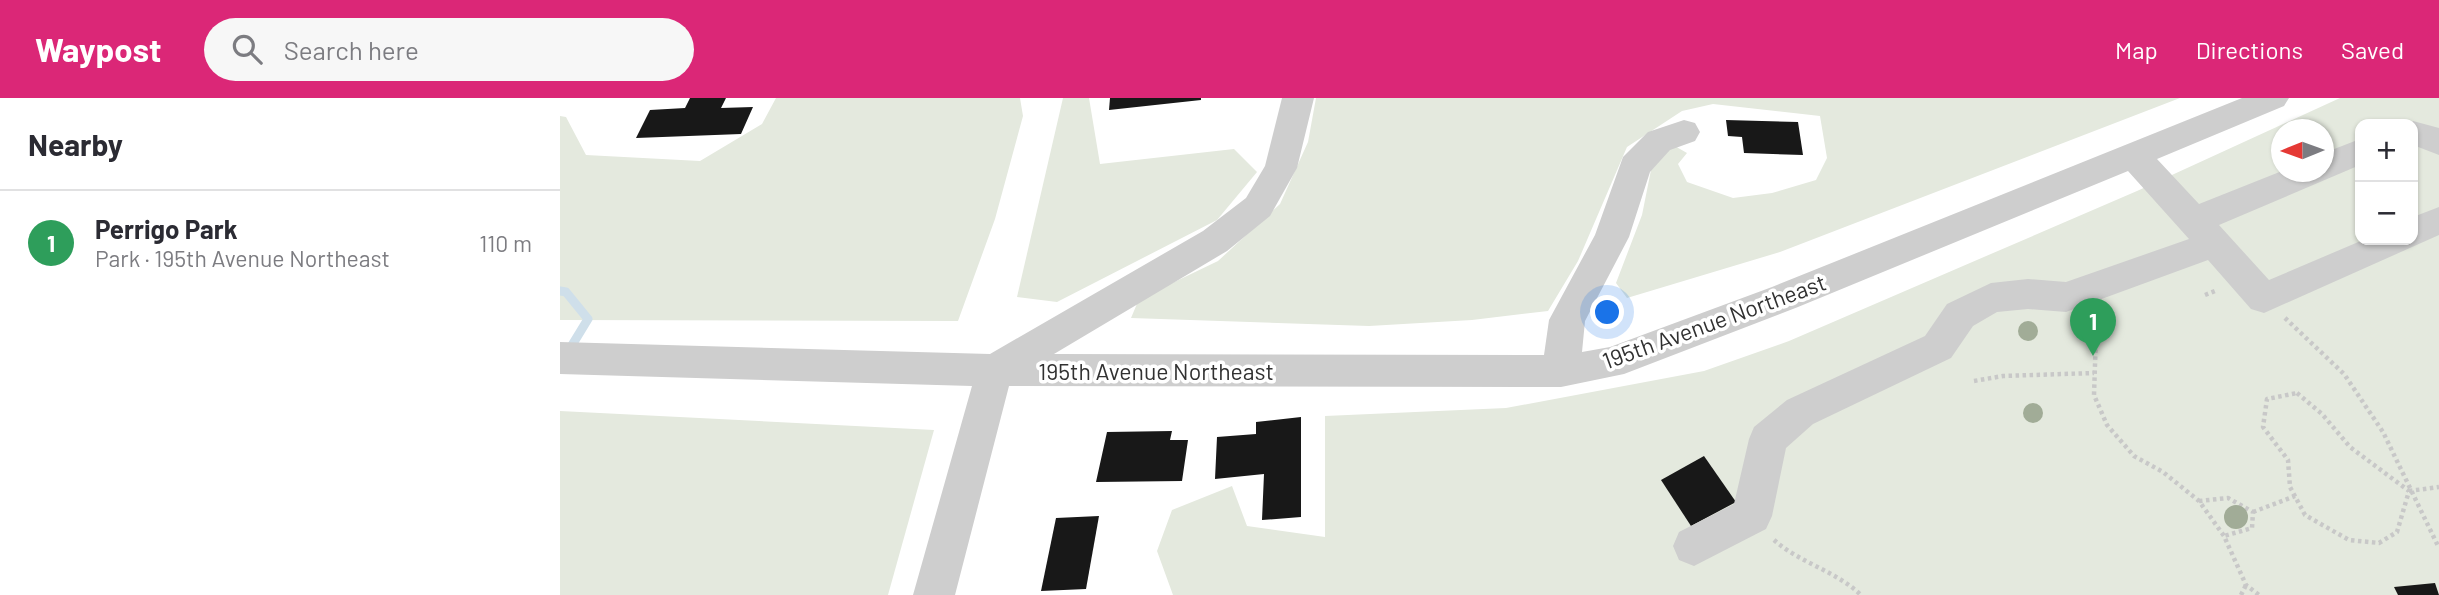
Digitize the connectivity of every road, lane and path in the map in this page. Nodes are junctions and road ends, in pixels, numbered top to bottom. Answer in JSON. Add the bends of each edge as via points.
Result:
{"nodes":[{"id":1,"x":1298,"y":98,"type":"edge"},
{"id":2,"x":2273,"y":98,"type":"edge"},
{"id":3,"x":1684,"y":132,"type":"dead end"},
{"id":4,"x":2418,"y":133,"type":"edge"},
{"id":5,"x":2439,"y":142,"type":"edge"},
{"id":6,"x":2355,"y":153,"type":"edge"},
{"id":7,"x":2133,"y":154,"type":"junction"},
{"id":8,"x":2334,"y":162,"type":"edge"},
{"id":9,"x":2296,"y":182,"type":"edge"},
{"id":10,"x":2439,"y":220,"type":"edge"},
{"id":11,"x":2418,"y":230,"type":"edge"},
{"id":12,"x":2204,"y":233,"type":"junction"},
{"id":13,"x":2386,"y":245,"type":"edge"},
{"id":14,"x":2215,"y":292,"type":"dead end"},
{"id":15,"x":2205,"y":295,"type":"dead end"},
{"id":16,"x":2066,"y":297,"type":"junction"},
{"id":17,"x":2264,"y":298,"type":"junction"},
{"id":18,"x":560,"y":358,"type":"edge"},
{"id":19,"x":995,"y":370,"type":"junction"},
{"id":20,"x":1561,"y":371,"type":"junction"},
{"id":21,"x":2094,"y":373,"type":"junction"},
{"id":22,"x":1975,"y":382,"type":"dead end"},
{"id":23,"x":2439,"y":487,"type":"edge"},
{"id":24,"x":2409,"y":491,"type":"junction"},
{"id":25,"x":2295,"y":496,"type":"junction"},
{"id":26,"x":2199,"y":501,"type":"junction"},
{"id":27,"x":2253,"y":512,"type":"junction"},
{"id":28,"x":1752,"y":516,"type":"junction"},
{"id":29,"x":2224,"y":536,"type":"junction"},
{"id":30,"x":1694,"y":545,"type":"dead end"},
{"id":31,"x":2439,"y":548,"type":"edge"},
{"id":32,"x":2246,"y":585,"type":"junction"},
{"id":33,"x":934,"y":595,"type":"edge"},
{"id":34,"x":1861,"y":595,"type":"edge"},
{"id":35,"x":2241,"y":595,"type":"edge"},
{"id":36,"x":2259,"y":595,"type":"edge"}],
"edges":[{"from":1,"to":19,"type":"street","name":"195th Avenue Northeast","via":[[1281,168],[1258,207],[1215,241]]},
{"from":2,"to":7,"type":"street","name":"195th Avenue Northeast"},
{"from":3,"to":20,"type":"street","via":[[1659,141],[1636,166],[1612,237],[1567,320]]},
{"from":4,"to":5,"type":"street"},
{"from":6,"to":8,"type":"street"},
{"from":7,"to":12,"type":"street"},
{"from":7,"to":20,"type":"street","name":"195th Avenue Northeast","via":[[1773,302],[1611,363]]},
{"from":9,"to":12,"type":"street"},
{"from":10,"to":11,"type":"street"},
{"from":12,"to":16,"type":"street"},
{"from":12,"to":17,"type":"street"},
{"from":13,"to":17,"type":"street"},
{"from":14,"to":15,"type":"path"},
{"from":16,"to":21,"type":"path","via":[[2096,335]]},
{"from":16,"to":28,"type":"street","via":[[2028,294],[1991,298],[1960,315],[1938,347],[1800,412],[1768,439]]},
{"from":17,"to":24,"type":"path","via":[[2344,374],[2383,432]]},
{"from":18,"to":19,"type":"street","name":"195th Avenue Northeast"},
{"from":19,"to":20,"type":"street","name":"195th Avenue Northeast"},
{"from":19,"to":33,"type":"street"},
{"from":21,"to":22,"type":"path","via":[[2005,373]]},
{"from":21,"to":26,"type":"path","via":[[2094,395],[2107,425],[2134,456]]},
{"from":23,"to":24,"type":"path"},
{"from":24,"to":25,"type":"path","via":[[2397,532],[2379,543],[2349,540],[2305,515]]},
{"from":24,"to":25,"type":"path","via":[[2350,447],[2297,393],[2267,399],[2263,427],[2288,460]]},
{"from":24,"to":31,"type":"path"},
{"from":25,"to":27,"type":"path"},
{"from":26,"to":27,"type":"path","via":[[2240,500]]},
{"from":26,"to":29,"type":"path"},
{"from":27,"to":29,"type":"path","via":[[2252,528]]},
{"from":28,"to":30,"type":"street"},
{"from":28,"to":34,"type":"path","via":[[1783,550]]},
{"from":29,"to":32,"type":"path"},
{"from":32,"to":35,"type":"path"},
{"from":32,"to":36,"type":"path"}]}
